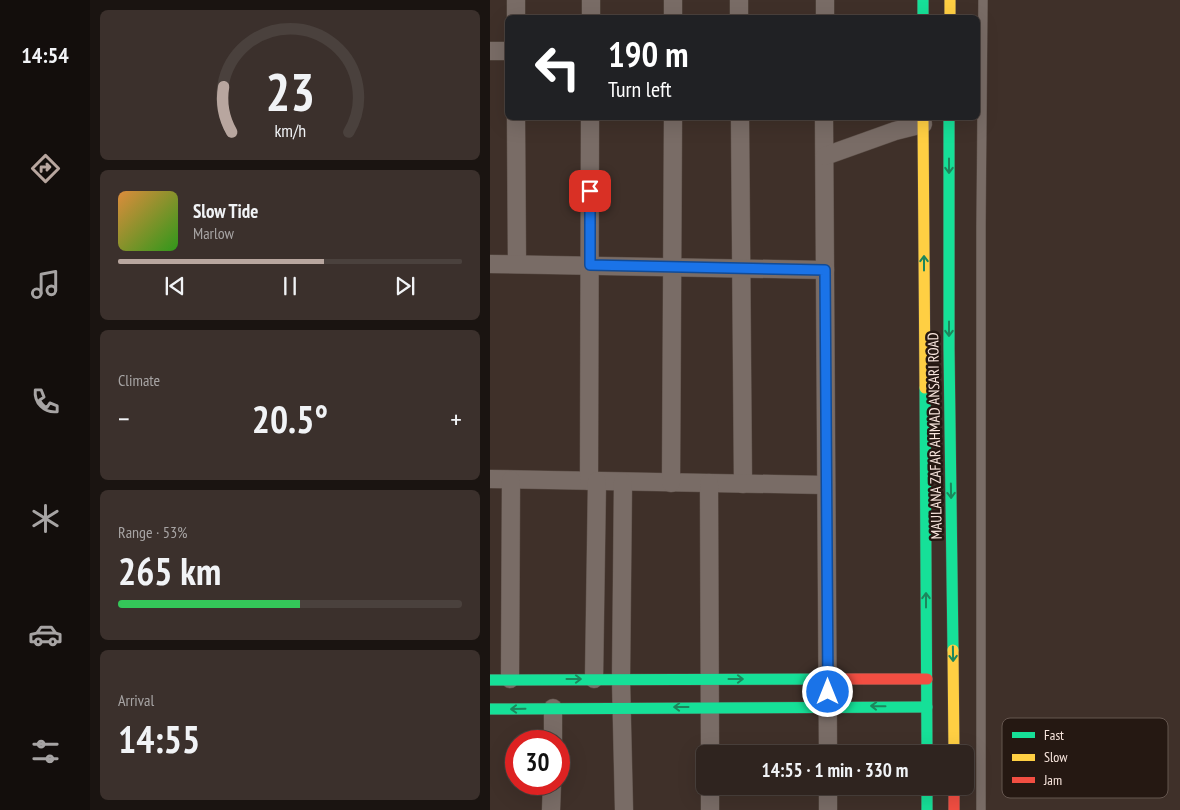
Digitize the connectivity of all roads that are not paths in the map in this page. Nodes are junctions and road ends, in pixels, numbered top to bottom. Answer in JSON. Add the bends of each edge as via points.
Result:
{"nodes":[{"id":1,"x":516,"y":0,"type":"edge"},
{"id":2,"x":591,"y":0,"type":"edge"},
{"id":3,"x":673,"y":0,"type":"edge"},
{"id":4,"x":739,"y":0,"type":"edge"},
{"id":5,"x":825,"y":0,"type":"edge"},
{"id":6,"x":923,"y":0,"type":"edge"},
{"id":7,"x":950,"y":0,"type":"edge"},
{"id":8,"x":983,"y":0,"type":"edge"},
{"id":9,"x":516,"y":15,"type":"edge"},
{"id":10,"x":590,"y":15,"type":"edge"},
{"id":11,"x":673,"y":15,"type":"edge"},
{"id":12,"x":739,"y":15,"type":"edge"},
{"id":13,"x":825,"y":15,"type":"edge"},
{"id":14,"x":923,"y":15,"type":"edge"},
{"id":15,"x":950,"y":15,"type":"edge"},
{"id":16,"x":490,"y":51,"type":"edge"},
{"id":17,"x":505,"y":51,"type":"edge"},
{"id":18,"x":516,"y":120,"type":"edge"},
{"id":19,"x":590,"y":120,"type":"edge"},
{"id":20,"x":673,"y":120,"type":"edge"},
{"id":21,"x":740,"y":120,"type":"edge"},
{"id":22,"x":824,"y":120,"type":"edge"},
{"id":23,"x":949,"y":120,"type":"edge"},
{"id":24,"x":923,"y":121,"type":"edge"},
{"id":25,"x":824,"y":156,"type":"junction"},
{"id":26,"x":490,"y":264,"type":"edge"},
{"id":27,"x":517,"y":264,"type":"junction"},
{"id":28,"x":590,"y":265,"type":"junction"},
{"id":29,"x":673,"y":267,"type":"junction"},
{"id":30,"x":742,"y":268,"type":"junction"},
{"id":31,"x":825,"y":270,"type":"junction"},
{"id":32,"x":490,"y":479,"type":"edge"},
{"id":33,"x":511,"y":480,"type":"junction"},
{"id":34,"x":593,"y":481,"type":"junction"},
{"id":35,"x":623,"y":482,"type":"junction"},
{"id":36,"x":672,"y":482,"type":"junction"},
{"id":37,"x":709,"y":483,"type":"junction"},
{"id":38,"x":743,"y":484,"type":"junction"},
{"id":39,"x":826,"y":485,"type":"junction"},
{"id":40,"x":510,"y":679,"type":"junction"},
{"id":41,"x":594,"y":679,"type":"junction"},
{"id":42,"x":710,"y":679,"type":"junction"},
{"id":43,"x":828,"y":679,"type":"junction"},
{"id":44,"x":490,"y":680,"type":"edge"},
{"id":45,"x":621,"y":680,"type":"junction"},
{"id":46,"x":927,"y":680,"type":"junction"},
{"id":47,"x":828,"y":706,"type":"junction"},
{"id":48,"x":621,"y":707,"type":"junction"},
{"id":49,"x":710,"y":707,"type":"junction"},
{"id":50,"x":927,"y":707,"type":"junction"},
{"id":51,"x":553,"y":708,"type":"junction"},
{"id":52,"x":490,"y":709,"type":"edge"},
{"id":53,"x":553,"y":730,"type":"edge"},
{"id":54,"x":710,"y":745,"type":"edge"},
{"id":55,"x":828,"y":745,"type":"edge"},
{"id":56,"x":927,"y":745,"type":"edge"},
{"id":57,"x":954,"y":745,"type":"edge"},
{"id":58,"x":552,"y":795,"type":"edge"},
{"id":59,"x":710,"y":795,"type":"edge"},
{"id":60,"x":828,"y":795,"type":"edge"},
{"id":61,"x":927,"y":795,"type":"edge"},
{"id":62,"x":954,"y":795,"type":"edge"},
{"id":63,"x":551,"y":810,"type":"edge"},
{"id":64,"x":624,"y":810,"type":"edge"},
{"id":65,"x":710,"y":810,"type":"edge"},
{"id":66,"x":828,"y":810,"type":"edge"},
{"id":67,"x":927,"y":810,"type":"edge"},
{"id":68,"x":954,"y":810,"type":"edge"},
{"id":69,"x":981,"y":810,"type":"edge"}],
"edges":[{"from":1,"to":9,"type":"street"},
{"from":2,"to":10,"type":"street"},
{"from":3,"to":11,"type":"street"},
{"from":4,"to":12,"type":"street"},
{"from":5,"to":13,"type":"street"},
{"from":6,"to":14,"type":"main road"},
{"from":7,"to":15,"type":"main road"},
{"from":8,"to":69,"type":"lane"},
{"from":16,"to":17,"type":"street"},
{"from":18,"to":27,"type":"street"},
{"from":19,"to":28,"type":"street"},
{"from":20,"to":29,"type":"street"},
{"from":21,"to":30,"type":"street"},
{"from":22,"to":25,"type":"street"},
{"from":23,"to":57,"type":"main road","name":"MAULANA ZAFAR AHMAD ANSARI ROAD","one_way":true},
{"from":24,"to":25,"type":"street"},
{"from":46,"to":24,"type":"main road","name":"MAULANA ZAFAR AHMAD ANSARI ROAD","one_way":true},
{"from":25,"to":31,"type":"street"},
{"from":26,"to":27,"type":"street"},
{"from":27,"to":28,"type":"street"},
{"from":28,"to":29,"type":"street"},
{"from":28,"to":34,"type":"street"},
{"from":29,"to":30,"type":"street"},
{"from":29,"to":36,"type":"street"},
{"from":30,"to":31,"type":"street"},
{"from":30,"to":38,"type":"street"},
{"from":31,"to":39,"type":"street"},
{"from":32,"to":33,"type":"street"},
{"from":33,"to":34,"type":"street"},
{"from":33,"to":40,"type":"street"},
{"from":34,"to":35,"type":"street"},
{"from":34,"to":41,"type":"street"},
{"from":35,"to":36,"type":"street"},
{"from":35,"to":45,"type":"street"},
{"from":36,"to":37,"type":"street"},
{"from":37,"to":38,"type":"street"},
{"from":37,"to":42,"type":"street"},
{"from":38,"to":39,"type":"street"},
{"from":39,"to":43,"type":"street"},
{"from":40,"to":41,"type":"main road","one_way":true},
{"from":40,"to":44,"type":"main road"},
{"from":41,"to":45,"type":"main road"},
{"from":42,"to":43,"type":"main road","one_way":true},
{"from":42,"to":45,"type":"main road"},
{"from":42,"to":49,"type":"street"},
{"from":43,"to":46,"type":"main road"},
{"from":43,"to":47,"type":"street"},
{"from":45,"to":48,"type":"street"},
{"from":46,"to":50,"type":"main road","name":"MAULANA ZAFAR AHMAD ANSARI ROAD"},
{"from":47,"to":49,"type":"main road"},
{"from":50,"to":47,"type":"main road","one_way":true},
{"from":47,"to":55,"type":"street"},
{"from":49,"to":48,"type":"main road","one_way":true},
{"from":48,"to":51,"type":"main road"},
{"from":48,"to":64,"type":"street"},
{"from":49,"to":54,"type":"street"},
{"from":50,"to":56,"type":"main road","name":"MAULANA ZAFAR AHMAD ANSARI ROAD"},
{"from":51,"to":52,"type":"main road","one_way":true},
{"from":51,"to":53,"type":"street"},
{"from":58,"to":63,"type":"street"},
{"from":59,"to":65,"type":"street"},
{"from":60,"to":66,"type":"street"},
{"from":61,"to":67,"type":"main road"},
{"from":62,"to":68,"type":"main road"}]}
